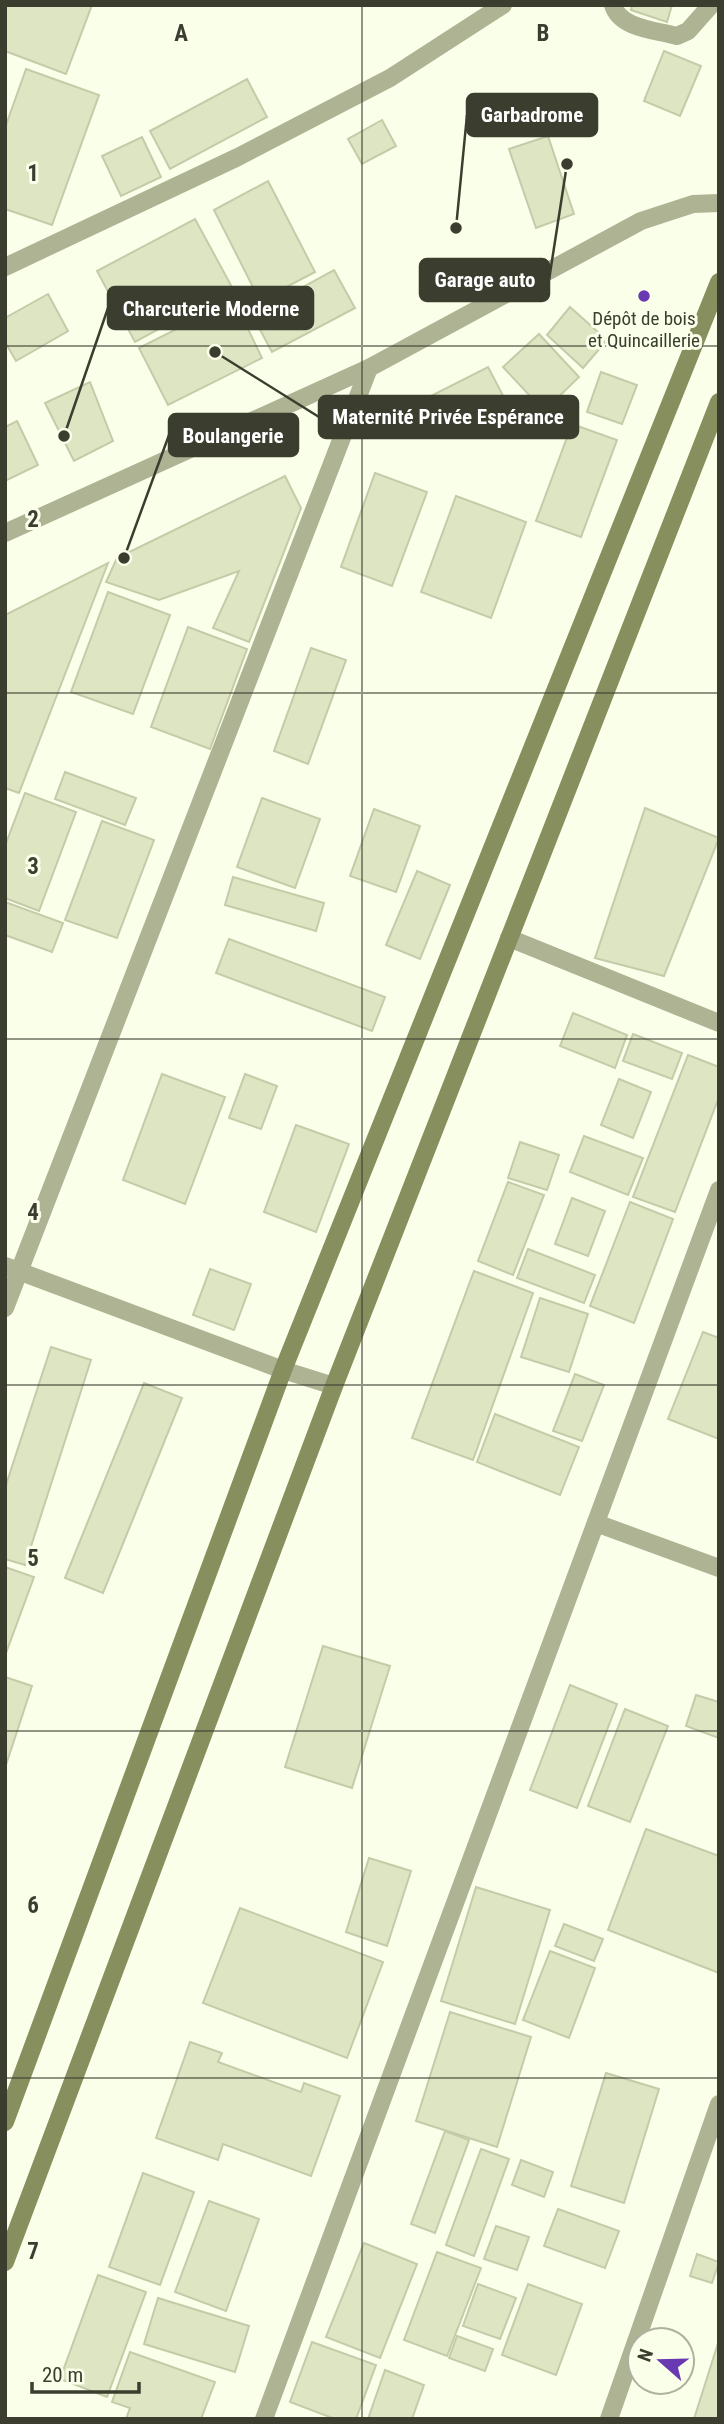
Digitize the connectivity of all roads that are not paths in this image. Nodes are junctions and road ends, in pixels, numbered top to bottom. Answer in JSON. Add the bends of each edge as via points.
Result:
{"nodes":[{"id":1,"x":503,"y":5,"type":"edge"},
{"id":2,"x":613,"y":5,"type":"edge"},
{"id":3,"x":711,"y":5,"type":"edge"},
{"id":4,"x":719,"y":203,"type":"edge"},
{"id":5,"x":5,"y":267,"type":"edge"},
{"id":6,"x":719,"y":282,"type":"edge"},
{"id":7,"x":369,"y":368,"type":"junction"},
{"id":8,"x":719,"y":402,"type":"edge"},
{"id":9,"x":5,"y":533,"type":"edge"},
{"id":10,"x":509,"y":938,"type":"junction"},
{"id":11,"x":719,"y":1023,"type":"edge"},
{"id":12,"x":719,"y":1190,"type":"edge"},
{"id":13,"x":12,"y":1268,"type":"edge"},
{"id":14,"x":5,"y":1308,"type":"edge"},
{"id":15,"x":283,"y":1370,"type":"junction"},
{"id":16,"x":334,"y":1386,"type":"junction"},
{"id":17,"x":596,"y":1523,"type":"junction"},
{"id":18,"x":719,"y":1568,"type":"edge"},
{"id":19,"x":719,"y":2104,"type":"edge"},
{"id":20,"x":5,"y":2122,"type":"edge"},
{"id":21,"x":5,"y":2262,"type":"edge"},
{"id":22,"x":264,"y":2419,"type":"edge"},
{"id":23,"x":609,"y":2419,"type":"edge"}],
"edges":[{"from":1,"to":5,"type":"street","via":[[390,78],[238,157]]},
{"from":2,"to":3,"type":"street","via":[[615,14],[626,23],[677,36],[688,31]]},
{"from":4,"to":7,"type":"street","via":[[692,204],[641,221]]},
{"from":6,"to":15,"type":"main road"},
{"from":7,"to":9,"type":"street"},
{"from":7,"to":13,"type":"street"},
{"from":8,"to":10,"type":"main road"},
{"from":10,"to":11,"type":"street"},
{"from":10,"to":16,"type":"main road"},
{"from":12,"to":17,"type":"street"},
{"from":13,"to":14,"type":"street"},
{"from":13,"to":15,"type":"street"},
{"from":15,"to":16,"type":"street"},
{"from":15,"to":20,"type":"main road"},
{"from":16,"to":21,"type":"main road"},
{"from":17,"to":18,"type":"street"},
{"from":17,"to":22,"type":"street"},
{"from":19,"to":23,"type":"street"}]}
